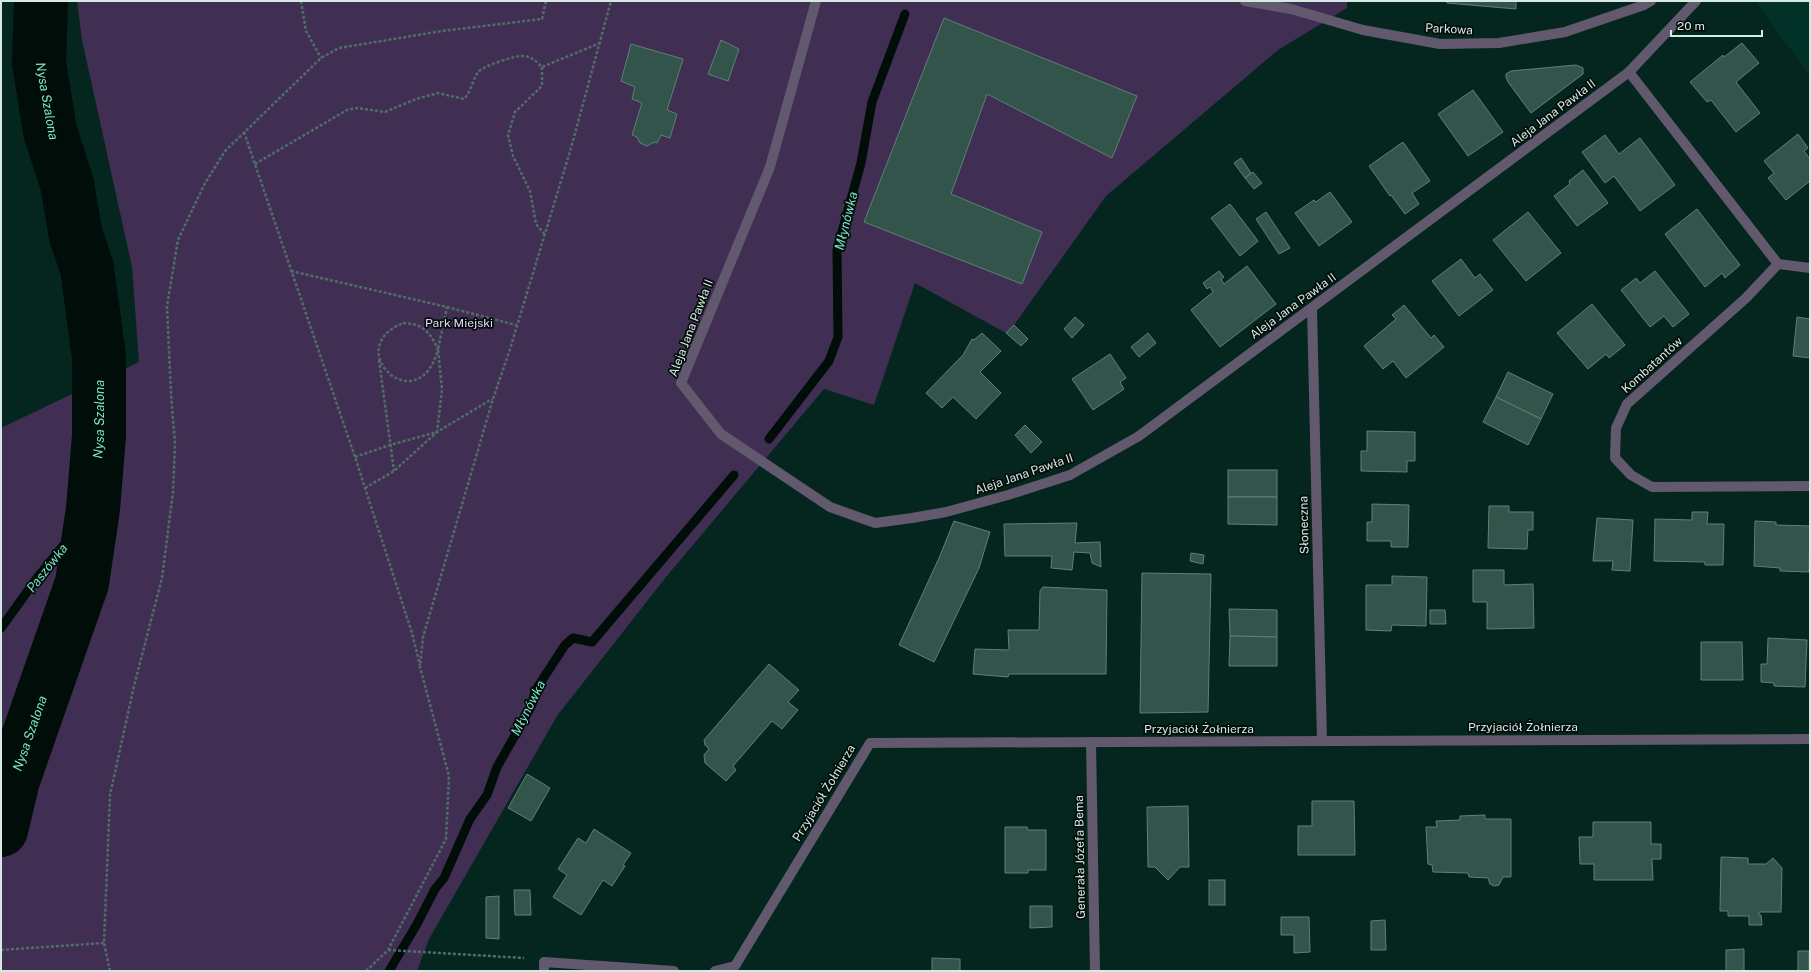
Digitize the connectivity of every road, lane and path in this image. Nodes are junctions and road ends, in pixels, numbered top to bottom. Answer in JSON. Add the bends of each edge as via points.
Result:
{"nodes":[{"id":1,"x":301,"y":1,"type":"edge"},
{"id":2,"x":546,"y":1,"type":"edge"},
{"id":3,"x":612,"y":1,"type":"edge"},
{"id":4,"x":816,"y":1,"type":"edge"},
{"id":5,"x":1245,"y":1,"type":"edge"},
{"id":6,"x":1651,"y":1,"type":"edge"},
{"id":7,"x":1696,"y":1,"type":"edge"},
{"id":8,"x":601,"y":42,"type":"junction"},
{"id":9,"x":321,"y":58,"type":"junction"},
{"id":10,"x":542,"y":67,"type":"junction"},
{"id":11,"x":1629,"y":72,"type":"junction"},
{"id":12,"x":244,"y":132,"type":"junction"},
{"id":13,"x":255,"y":164,"type":"junction"},
{"id":14,"x":545,"y":235,"type":"junction"},
{"id":15,"x":1778,"y":264,"type":"junction"},
{"id":16,"x":1810,"y":268,"type":"edge"},
{"id":17,"x":291,"y":271,"type":"junction"},
{"id":18,"x":447,"y":307,"type":"junction"},
{"id":19,"x":1312,"y":309,"type":"junction"},
{"id":20,"x":516,"y":325,"type":"junction"},
{"id":21,"x":438,"y":349,"type":"junction"},
{"id":22,"x":379,"y":357,"type":"junction"},
{"id":23,"x":493,"y":399,"type":"junction"},
{"id":24,"x":437,"y":432,"type":"junction"},
{"id":25,"x":390,"y":445,"type":"junction"},
{"id":26,"x":355,"y":457,"type":"junction"},
{"id":27,"x":394,"y":471,"type":"junction"},
{"id":28,"x":1810,"y":486,"type":"edge"},
{"id":29,"x":365,"y":488,"type":"junction"},
{"id":30,"x":420,"y":667,"type":"junction"},
{"id":31,"x":1810,"y":739,"type":"edge"},
{"id":32,"x":1322,"y":741,"type":"junction"},
{"id":33,"x":1091,"y":742,"type":"junction"},
{"id":34,"x":104,"y":942,"type":"junction"},
{"id":35,"x":1,"y":950,"type":"edge"},
{"id":36,"x":388,"y":950,"type":"junction"},
{"id":37,"x":544,"y":966,"type":"edge"},
{"id":38,"x":110,"y":971,"type":"edge"},
{"id":39,"x":366,"y":971,"type":"edge"},
{"id":40,"x":674,"y":971,"type":"edge"},
{"id":41,"x":715,"y":971,"type":"edge"},
{"id":42,"x":1095,"y":971,"type":"edge"}],
"edges":[{"from":1,"to":9,"type":"path","via":[[306,31]]},
{"from":2,"to":9,"type":"path","via":[[542,19],[442,31],[339,48]]},
{"from":3,"to":8,"type":"path"},
{"from":4,"to":19,"type":"street","name":"Aleja Jana Pawła II","via":[[770,167],[681,383],[721,434],[830,506],[875,523],[946,512],[1070,475],[1139,436]]},
{"from":5,"to":6,"type":"street","name":"Parkowa","via":[[1291,8],[1363,30],[1440,44],[1499,43],[1565,32]]},
{"from":7,"to":11,"type":"street","name":"Aleja Jana Pawła II"},
{"from":8,"to":10,"type":"path"},
{"from":8,"to":14,"type":"path"},
{"from":9,"to":12,"type":"path"},
{"from":10,"to":13,"type":"path","via":[[534,59],[523,55],[479,71],[464,99],[438,93],[385,112],[357,108],[347,110]]},
{"from":10,"to":14,"type":"path","via":[[542,86],[515,112],[508,136],[513,156],[530,191],[536,224]]},
{"from":11,"to":15,"type":"street"},
{"from":11,"to":19,"type":"street","name":"Aleja Jana Pawła II"},
{"from":12,"to":13,"type":"path"},
{"from":12,"to":34,"type":"path","via":[[225,151],[207,180],[178,240],[167,306],[175,444],[173,492],[162,578],[134,686],[110,795]]},
{"from":13,"to":17,"type":"path"},
{"from":14,"to":20,"type":"path"},
{"from":15,"to":16,"type":"street"},
{"from":15,"to":28,"type":"street","name":"Kombatantów","via":[[1746,298],[1627,404],[1616,428],[1615,458],[1631,475],[1652,487]]},
{"from":17,"to":18,"type":"path"},
{"from":17,"to":26,"type":"path"},
{"from":18,"to":20,"type":"path"},
{"from":18,"to":21,"type":"path"},
{"from":19,"to":32,"type":"street","name":"Słoneczna"},
{"from":20,"to":23,"type":"path"},
{"from":21,"to":22,"type":"path","via":[[429,372],[418,379],[406,381],[394,377],[384,369]]},
{"from":21,"to":22,"type":"path","via":[[425,329],[403,323],[392,327],[384,335],[379,346]]},
{"from":21,"to":24,"type":"path","via":[[442,390]]},
{"from":22,"to":25,"type":"path"},
{"from":23,"to":24,"type":"path"},
{"from":23,"to":30,"type":"path","via":[[423,638]]},
{"from":24,"to":25,"type":"path"},
{"from":24,"to":27,"type":"path"},
{"from":25,"to":26,"type":"path"},
{"from":25,"to":27,"type":"path"},
{"from":26,"to":29,"type":"path"},
{"from":27,"to":29,"type":"path"},
{"from":29,"to":30,"type":"path","via":[[412,633]]},
{"from":30,"to":36,"type":"path","via":[[449,776],[446,839]]},
{"from":31,"to":32,"type":"street","name":"Przyjaciół Żołnierza"},
{"from":32,"to":33,"type":"street","name":"Przyjaciół Żołnierza"},
{"from":33,"to":41,"type":"street","name":"Przyjaciół Żołnierza","via":[[870,743],[736,966]]},
{"from":33,"to":42,"type":"street","name":"Generała Józefa Bema"},
{"from":34,"to":35,"type":"path"},
{"from":34,"to":38,"type":"path"},
{"from":36,"to":37,"type":"path","via":[[523,958]]},
{"from":36,"to":39,"type":"path"},
{"from":37,"to":40,"type":"street"}]}
